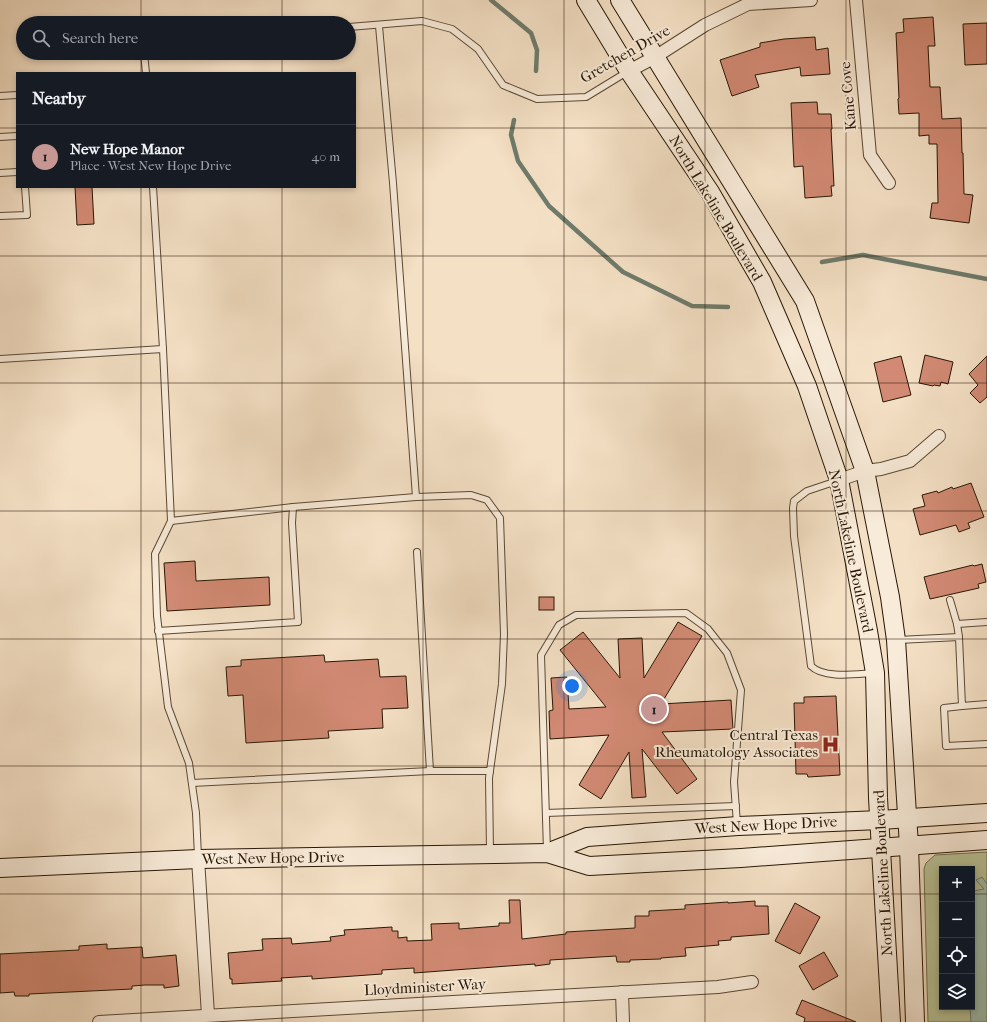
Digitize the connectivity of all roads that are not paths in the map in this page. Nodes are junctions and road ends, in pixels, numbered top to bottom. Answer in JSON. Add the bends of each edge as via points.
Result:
{"nodes":[{"id":1,"x":586,"y":0,"type":"edge"},
{"id":2,"x":620,"y":0,"type":"edge"},
{"id":3,"x":811,"y":0,"type":"edge"},
{"id":4,"x":856,"y":0,"type":"edge"},
{"id":5,"x":748,"y":2,"type":"edge"},
{"id":6,"x":379,"y":26,"type":"junction"},
{"id":7,"x":356,"y":27,"type":"edge"},
{"id":8,"x":655,"y":57,"type":"junction"},
{"id":9,"x":145,"y":60,"type":"edge"},
{"id":10,"x":630,"y":71,"type":"junction"},
{"id":11,"x":146,"y":72,"type":"edge"},
{"id":12,"x":16,"y":95,"type":"edge"},
{"id":13,"x":0,"y":96,"type":"edge"},
{"id":14,"x":16,"y":136,"type":"edge"},
{"id":15,"x":0,"y":137,"type":"edge"},
{"id":16,"x":16,"y":172,"type":"edge"},
{"id":17,"x":0,"y":173,"type":"edge"},
{"id":18,"x":890,"y":183,"type":"dead end"},
{"id":19,"x":25,"y":188,"type":"edge"},
{"id":20,"x":153,"y":188,"type":"edge"},
{"id":21,"x":0,"y":216,"type":"edge"},
{"id":22,"x":163,"y":349,"type":"junction"},
{"id":23,"x":0,"y":359,"type":"edge"},
{"id":24,"x":939,"y":436,"type":"dead end"},
{"id":25,"x":866,"y":471,"type":"junction"},
{"id":26,"x":839,"y":480,"type":"junction"},
{"id":27,"x":416,"y":497,"type":"junction"},
{"id":28,"x":293,"y":507,"type":"junction"},
{"id":29,"x":171,"y":521,"type":"junction"},
{"id":30,"x":417,"y":552,"type":"dead end"},
{"id":31,"x":950,"y":600,"type":"dead end"},
{"id":32,"x":987,"y":622,"type":"edge"},
{"id":33,"x":957,"y":624,"type":"junction"},
{"id":34,"x":158,"y":630,"type":"junction"},
{"id":35,"x":959,"y":637,"type":"junction"},
{"id":36,"x":896,"y":640,"type":"junction"},
{"id":37,"x":875,"y":673,"type":"junction"},
{"id":38,"x":987,"y":704,"type":"edge"},
{"id":39,"x":962,"y":706,"type":"junction"},
{"id":40,"x":987,"y":744,"type":"edge"},
{"id":41,"x":490,"y":771,"type":"junction"},
{"id":42,"x":430,"y":772,"type":"junction"},
{"id":43,"x":192,"y":783,"type":"junction"},
{"id":44,"x":736,"y":806,"type":"junction"},
{"id":45,"x":546,"y":813,"type":"junction"},
{"id":46,"x":987,"y":813,"type":"edge"},
{"id":47,"x":907,"y":817,"type":"junction"},
{"id":48,"x":880,"y":820,"type":"junction"},
{"id":49,"x":738,"y":826,"type":"junction"},
{"id":50,"x":987,"y":840,"type":"edge"},
{"id":51,"x":909,"y":846,"type":"junction"},
{"id":52,"x":882,"y":848,"type":"junction"},
{"id":53,"x":547,"y":853,"type":"junction"},
{"id":54,"x":490,"y":854,"type":"junction"},
{"id":55,"x":198,"y":859,"type":"junction"},
{"id":56,"x":0,"y":868,"type":"edge"},
{"id":57,"x":752,"y":982,"type":"dead end"},
{"id":58,"x":622,"y":992,"type":"junction"},
{"id":59,"x":208,"y":1015,"type":"junction"},
{"id":60,"x":99,"y":1022,"type":"edge"},
{"id":61,"x":623,"y":1022,"type":"edge"},
{"id":62,"x":891,"y":1022,"type":"edge"},
{"id":63,"x":915,"y":1022,"type":"edge"}],
"edges":[{"from":1,"to":10,"type":"main road","name":"North Lakeline Boulevard"},
{"from":2,"to":8,"type":"main road","name":"North Lakeline Boulevard"},
{"from":3,"to":5,"type":"street","name":"Gretchen Drive"},
{"from":4,"to":18,"type":"street","name":"Kane Cove","via":[[870,155]]},
{"from":5,"to":8,"type":"street","name":"Gretchen Drive","via":[[704,25]]},
{"from":6,"to":7,"type":"lane","name":"Gretchen Drive"},
{"from":6,"to":10,"type":"lane","name":"Gretchen Drive","via":[[422,21],[452,29],[478,49],[503,85],[537,99],[586,97]]},
{"from":6,"to":27,"type":"lane","via":[[394,183]]},
{"from":8,"to":10,"type":"street","name":"Gretchen Drive"},
{"from":8,"to":25,"type":"main road","name":"North Lakeline Boulevard","via":[[805,301]]},
{"from":9,"to":11,"type":"lane"},
{"from":10,"to":26,"type":"main road","name":"North Lakeline Boulevard","via":[[710,192],[762,282],[807,386]]},
{"from":12,"to":13,"type":"lane"},
{"from":14,"to":15,"type":"lane"},
{"from":16,"to":17,"type":"lane"},
{"from":19,"to":21,"type":"lane","via":[[27,215]]},
{"from":20,"to":22,"type":"lane"},
{"from":22,"to":23,"type":"lane"},
{"from":22,"to":29,"type":"lane"},
{"from":24,"to":25,"type":"street","via":[[910,461]]},
{"from":25,"to":26,"type":"street"},
{"from":25,"to":36,"type":"main road","name":"North Lakeline Boulevard"},
{"from":26,"to":37,"type":"main road","name":"North Lakeline Boulevard"},
{"from":26,"to":37,"type":"lane","via":[[807,491],[794,501],[794,536],[811,666],[815,670],[830,674]]},
{"from":27,"to":28,"type":"lane"},
{"from":27,"to":41,"type":"lane","via":[[471,494],[487,500],[500,518],[504,627],[502,684]]},
{"from":28,"to":29,"type":"lane"},
{"from":28,"to":34,"type":"lane","via":[[298,622]]},
{"from":29,"to":34,"type":"lane","via":[[155,554]]},
{"from":30,"to":42,"type":"lane"},
{"from":31,"to":33,"type":"lane"},
{"from":32,"to":33,"type":"lane"},
{"from":33,"to":35,"type":"lane"},
{"from":34,"to":43,"type":"lane","via":[[168,707],[189,763]]},
{"from":35,"to":36,"type":"lane"},
{"from":35,"to":39,"type":"lane"},
{"from":36,"to":47,"type":"main road","name":"North Lakeline Boulevard"},
{"from":37,"to":48,"type":"main road","name":"North Lakeline Boulevard"},
{"from":38,"to":39,"type":"lane"},
{"from":39,"to":40,"type":"lane","via":[[944,708],[946,746]]},
{"from":41,"to":42,"type":"lane"},
{"from":41,"to":54,"type":"lane"},
{"from":42,"to":43,"type":"lane"},
{"from":43,"to":55,"type":"lane"},
{"from":44,"to":45,"type":"lane"},
{"from":44,"to":45,"type":"lane","via":[[734,782],[740,690],[727,653],[708,629],[686,612],[576,616],[559,625],[541,655]]},
{"from":44,"to":49,"type":"lane"},
{"from":45,"to":53,"type":"lane"},
{"from":46,"to":47,"type":"main road","name":"West New Hope Drive"},
{"from":47,"to":48,"type":"main road","name":"West New Hope Drive"},
{"from":47,"to":51,"type":"main road","name":"North Lakeline Boulevard"},
{"from":48,"to":49,"type":"main road","name":"West New Hope Drive"},
{"from":48,"to":52,"type":"main road","name":"North Lakeline Boulevard"},
{"from":49,"to":53,"type":"main road","name":"West New Hope Drive","via":[[587,837]]},
{"from":50,"to":51,"type":"main road","name":"West New Hope Drive"},
{"from":51,"to":52,"type":"main road","name":"West New Hope Drive"},
{"from":51,"to":63,"type":"main road","name":"North Lakeline Boulevard"},
{"from":52,"to":53,"type":"main road","name":"West New Hope Drive","via":[[589,866]]},
{"from":52,"to":62,"type":"main road","name":"North Lakeline Boulevard"},
{"from":53,"to":54,"type":"main road","name":"West New Hope Drive"},
{"from":54,"to":55,"type":"main road","name":"West New Hope Drive"},
{"from":55,"to":56,"type":"main road","name":"West New Hope Drive"},
{"from":55,"to":59,"type":"street"},
{"from":57,"to":58,"type":"street","name":"Lloydminister Way","via":[[718,987]]},
{"from":58,"to":59,"type":"street","name":"Lloydminister Way"},
{"from":58,"to":61,"type":"street"},
{"from":59,"to":60,"type":"street","name":"Lloydminister Way"}]}
